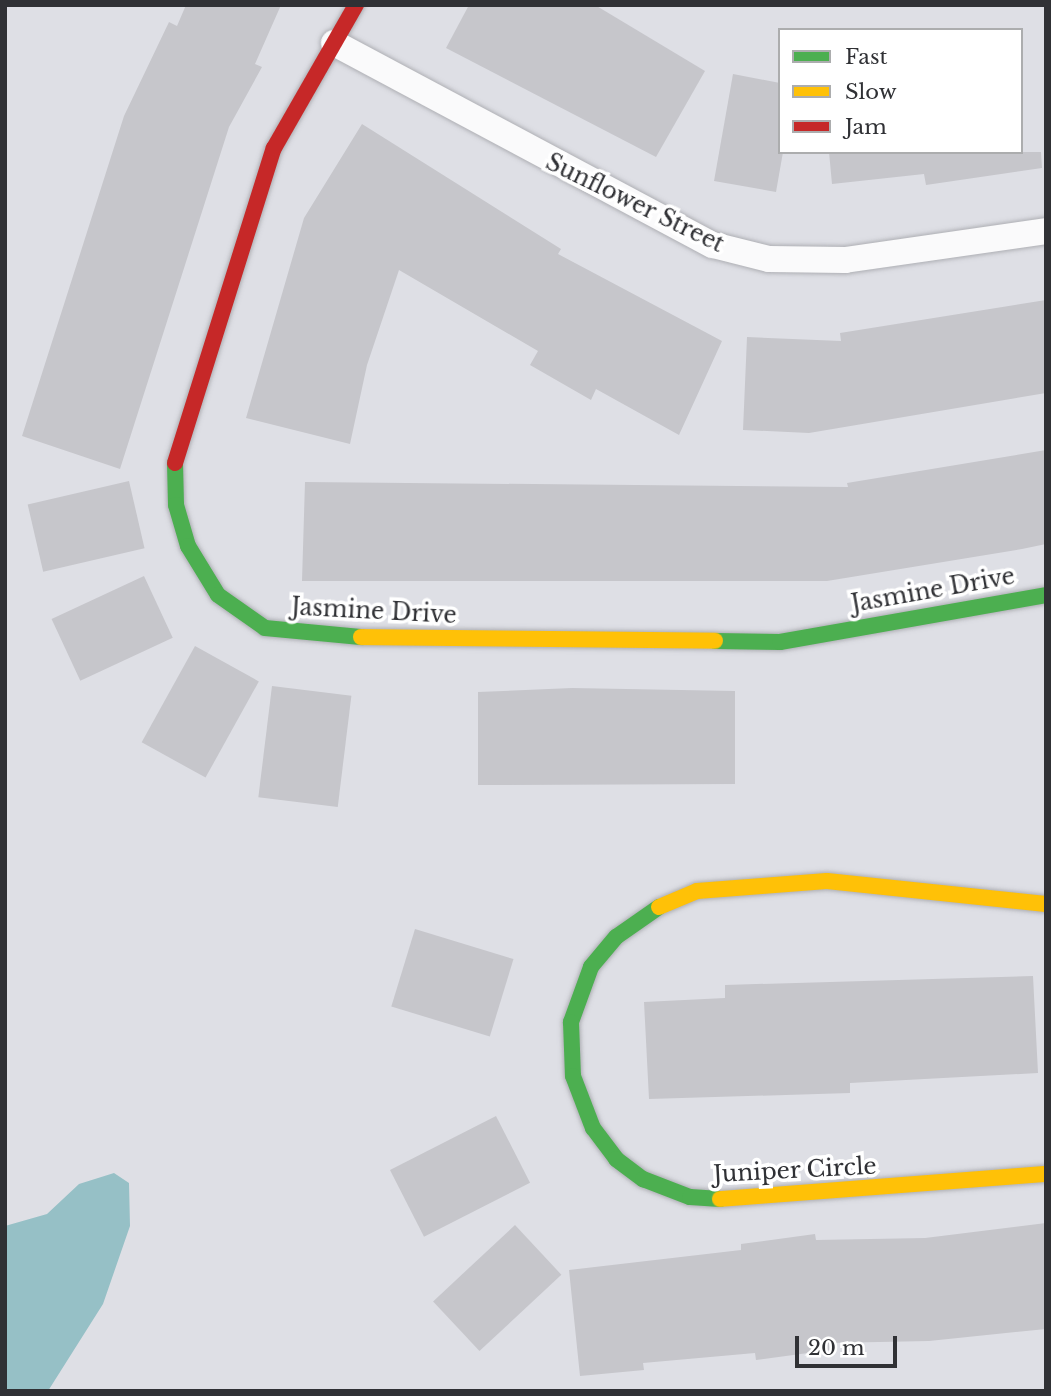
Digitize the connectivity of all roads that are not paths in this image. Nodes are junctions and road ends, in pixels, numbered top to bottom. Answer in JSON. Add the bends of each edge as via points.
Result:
{"nodes":[{"id":1,"x":356,"y":5,"type":"edge"},
{"id":2,"x":334,"y":43,"type":"junction"},
{"id":3,"x":1046,"y":231,"type":"edge"},
{"id":4,"x":1046,"y":595,"type":"edge"},
{"id":5,"x":1046,"y":904,"type":"edge"},
{"id":6,"x":1046,"y":1174,"type":"edge"}],
"edges":[{"from":1,"to":2,"type":"street","name":"Jasmine Drive"},
{"from":2,"to":3,"type":"street","name":"Sunflower Street","via":[[713,245],[769,259],[845,260]]},
{"from":2,"to":4,"type":"street","name":"Jasmine Drive","via":[[274,148],[174,452],[176,505],[188,546],[218,596],[265,628],[369,638],[780,642]]},
{"from":5,"to":6,"type":"street","name":"Juniper Circle","via":[[827,881],[696,891],[651,910],[616,937],[591,967],[570,1022],[573,1076],[593,1128],[616,1159],[643,1179],[690,1197],[744,1200]]}]}
